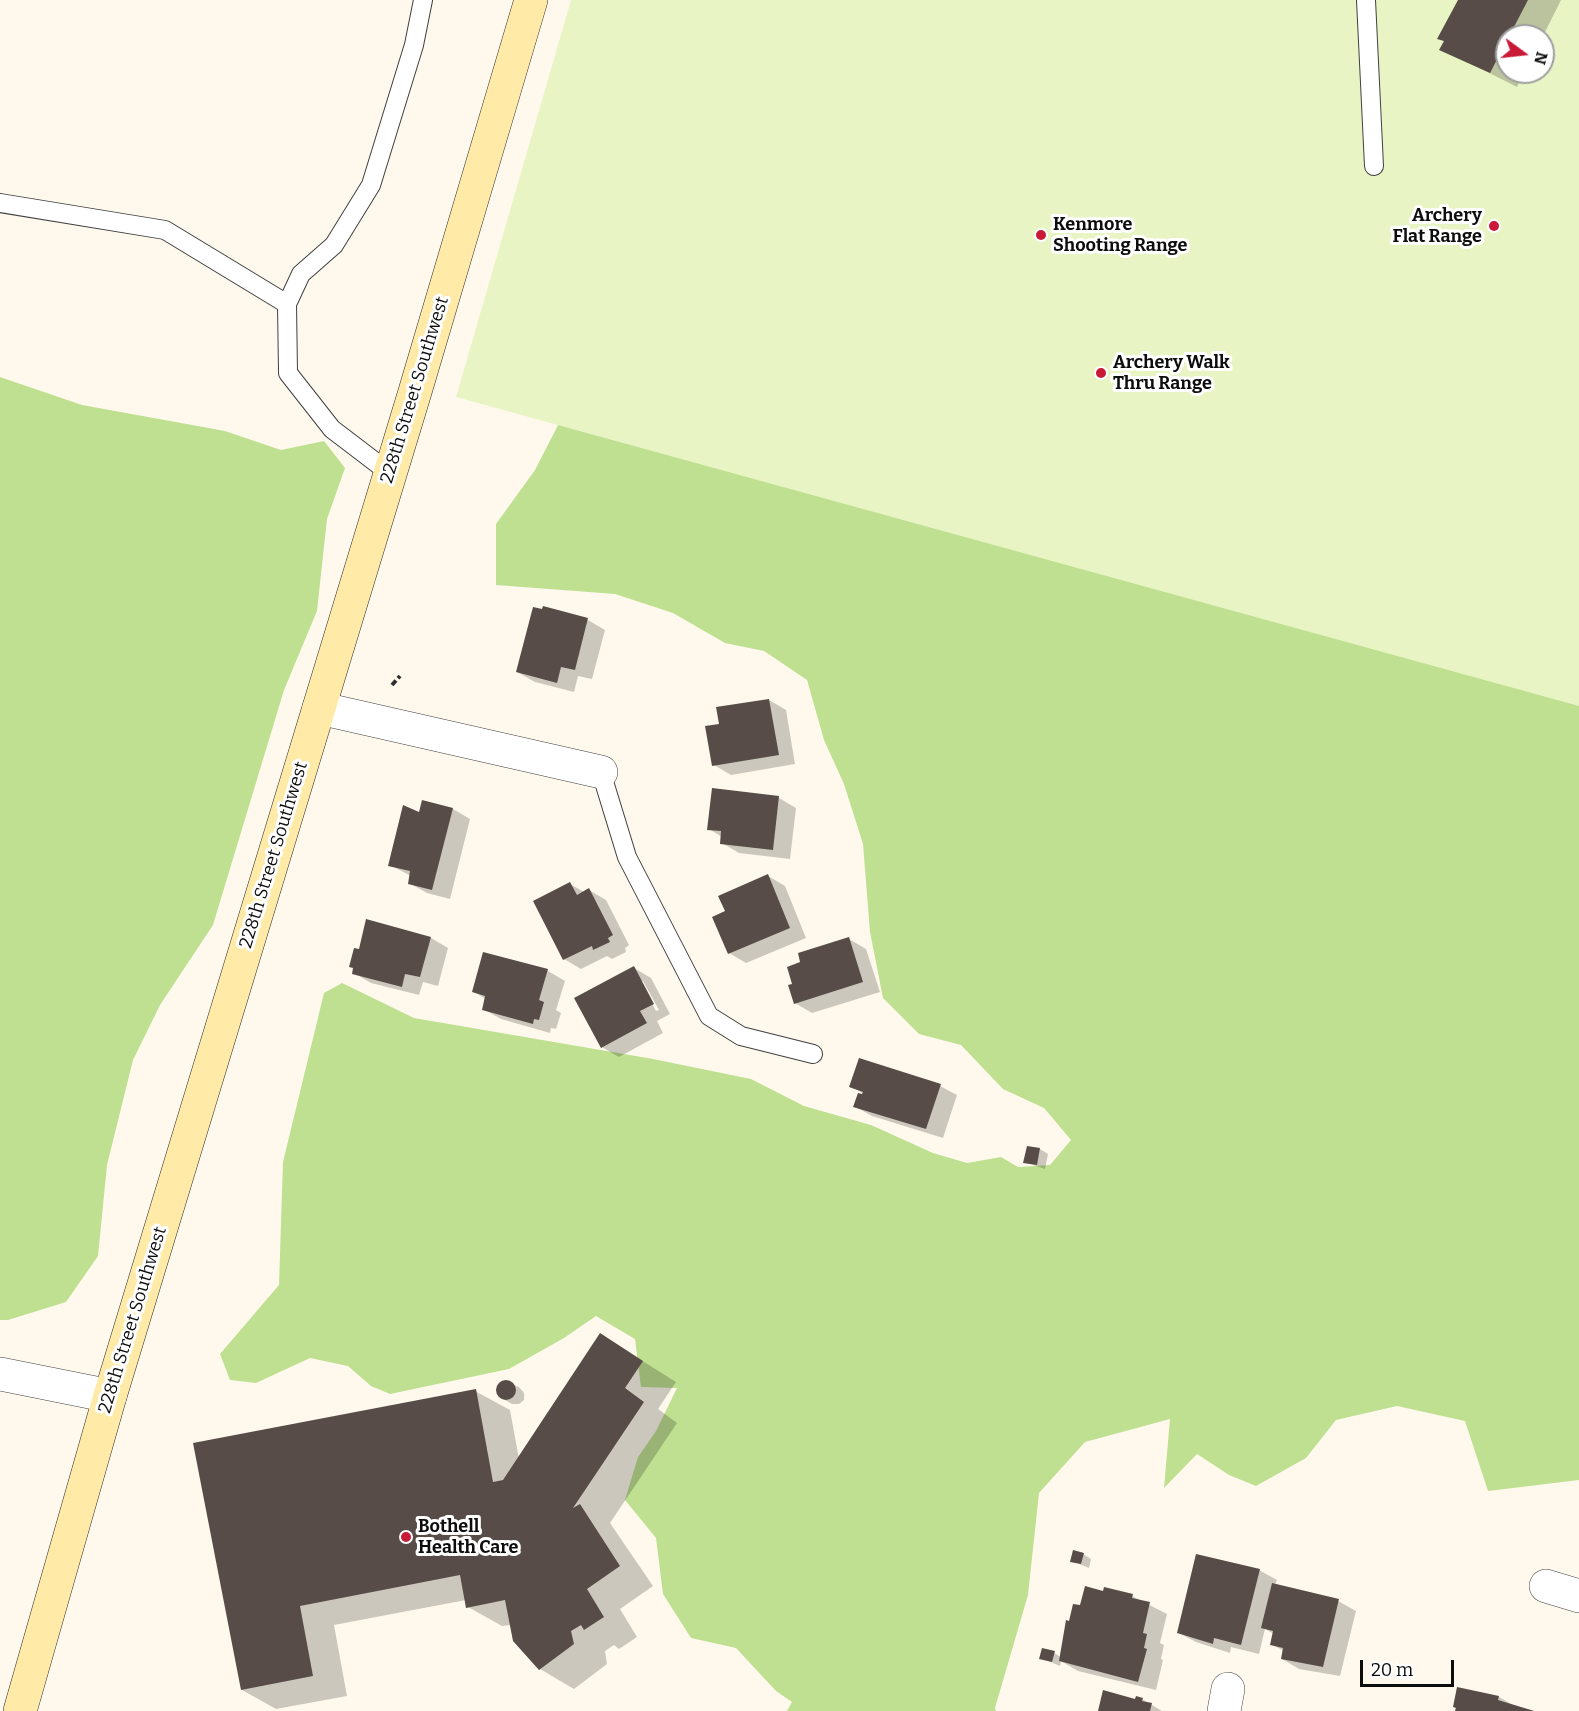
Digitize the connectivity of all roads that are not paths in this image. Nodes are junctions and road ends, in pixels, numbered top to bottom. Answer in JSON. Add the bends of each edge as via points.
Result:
{"nodes":[{"id":1,"x":423,"y":0,"type":"edge"},
{"id":2,"x":531,"y":0,"type":"edge"},
{"id":3,"x":1366,"y":0,"type":"edge"},
{"id":4,"x":1374,"y":166,"type":"dead end"},
{"id":5,"x":0,"y":203,"type":"edge"},
{"id":6,"x":287,"y":304,"type":"junction"},
{"id":7,"x":391,"y":474,"type":"junction"},
{"id":8,"x":319,"y":708,"type":"junction"},
{"id":9,"x":601,"y":772,"type":"joint"},
{"id":10,"x":813,"y":1054,"type":"dead end"},
{"id":11,"x":0,"y":1374,"type":"edge"},
{"id":12,"x":110,"y":1396,"type":"junction"},
{"id":13,"x":1546,"y":1586,"type":"dead end"},
{"id":14,"x":1579,"y":1596,"type":"edge"},
{"id":15,"x":20,"y":1711,"type":"edge"}],
"edges":[{"from":1,"to":6,"type":"lane","via":[[414,45],[371,185],[334,245],[301,274]]},
{"from":2,"to":7,"type":"main road","name":"228th Street Southwest"},
{"from":3,"to":4,"type":"lane"},
{"from":5,"to":6,"type":"lane","via":[[165,230]]},
{"from":6,"to":7,"type":"lane","via":[[288,372],[332,429]]},
{"from":7,"to":8,"type":"main road","name":"228th Street Southwest"},
{"from":8,"to":9,"type":"street"},
{"from":8,"to":12,"type":"main road","name":"228th Street Southwest"},
{"from":9,"to":10,"type":"lane","via":[[627,857],[709,1016],[741,1036]]},
{"from":11,"to":12,"type":"street"},
{"from":12,"to":15,"type":"main road","name":"228th Street Southwest"},
{"from":13,"to":14,"type":"street"}]}
